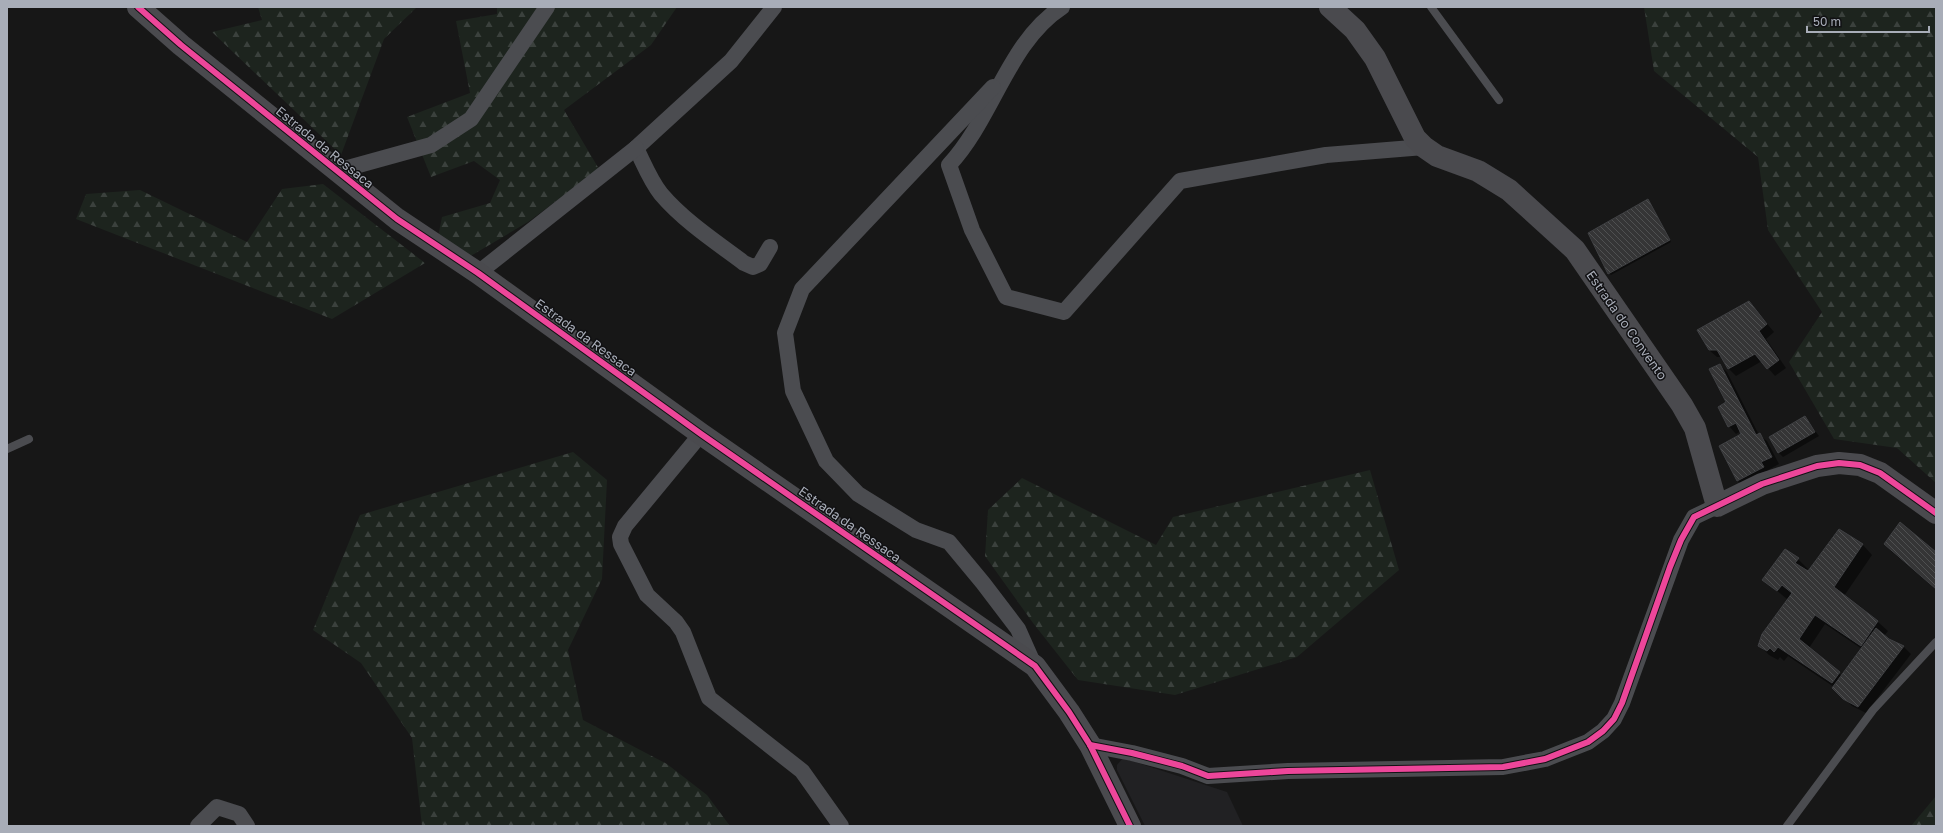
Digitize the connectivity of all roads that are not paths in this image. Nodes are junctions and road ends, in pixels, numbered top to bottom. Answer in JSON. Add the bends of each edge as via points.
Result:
{"nodes":[{"id":1,"x":138,"y":7,"type":"edge"},
{"id":2,"x":546,"y":7,"type":"edge"},
{"id":3,"x":774,"y":7,"type":"edge"},
{"id":4,"x":1062,"y":7,"type":"edge"},
{"id":5,"x":1330,"y":7,"type":"edge"},
{"id":6,"x":1431,"y":7,"type":"edge"},
{"id":7,"x":1005,"y":74,"type":"junction"},
{"id":8,"x":1499,"y":100,"type":"dead end"},
{"id":9,"x":1424,"y":147,"type":"junction"},
{"id":10,"x":636,"y":148,"type":"junction"},
{"id":11,"x":337,"y":171,"type":"junction"},
{"id":12,"x":770,"y":247,"type":"dead end"},
{"id":13,"x":478,"y":273,"type":"junction"},
{"id":14,"x":701,"y":434,"type":"junction"},
{"id":15,"x":29,"y":440,"type":"dead end"},
{"id":16,"x":7,"y":449,"type":"edge"},
{"id":17,"x":1717,"y":506,"type":"junction"},
{"id":18,"x":1936,"y":513,"type":"edge"},
{"id":19,"x":1936,"y":642,"type":"edge"},
{"id":20,"x":1035,"y":666,"type":"junction"},
{"id":21,"x":1090,"y":745,"type":"junction"},
{"id":22,"x":198,"y":826,"type":"edge"},
{"id":23,"x":247,"y":826,"type":"edge"},
{"id":24,"x":841,"y":826,"type":"edge"},
{"id":25,"x":1130,"y":826,"type":"edge"},
{"id":26,"x":1787,"y":826,"type":"edge"}],
"edges":[{"from":1,"to":11,"type":"street","name":"Estrada da Ressaca"},
{"from":2,"to":11,"type":"street","via":[[471,119],[431,145]]},
{"from":3,"to":10,"type":"street","via":[[731,61]]},
{"from":4,"to":7,"type":"street","via":[[1048,16]]},
{"from":5,"to":9,"type":"street","name":"Estrada do Convento","via":[[1355,30],[1376,58],[1415,138]]},
{"from":6,"to":8,"type":"lane"},
{"from":7,"to":9,"type":"street","via":[[981,120],[960,153],[949,165],[972,230],[1006,297],[1064,312],[1180,182],[1326,155]]},
{"from":7,"to":20,"type":"street","via":[[802,289],[785,333],[793,391],[826,461],[858,494],[916,530],[949,542],[1018,629]]},
{"from":9,"to":17,"type":"street","name":"Estrada do Convento","via":[[1437,156],[1478,172],[1509,190],[1575,250],[1695,428]]},
{"from":10,"to":12,"type":"street","via":[[648,175],[661,194],[678,211],[744,263],[753,267],[760,264]]},
{"from":10,"to":13,"type":"street"},
{"from":11,"to":13,"type":"street","name":"Estrada da Ressaca","via":[[397,219]]},
{"from":13,"to":14,"type":"street","name":"Estrada da Ressaca"},
{"from":14,"to":20,"type":"street","name":"Estrada da Ressaca"},
{"from":14,"to":24,"type":"street","via":[[624,526],[620,537],[621,544],[647,595],[683,632],[708,698],[802,772]]},
{"from":15,"to":16,"type":"lane"},
{"from":17,"to":18,"type":"street","via":[[1762,484],[1817,466],[1839,463],[1860,465],[1880,473]]},
{"from":17,"to":21,"type":"street","via":[[1694,518],[1681,540],[1622,703],[1614,718],[1603,731],[1588,742],[1545,760],[1503,767],[1288,771],[1208,776],[1182,766]]},
{"from":19,"to":26,"type":"lane","via":[[1873,710]]},
{"from":20,"to":21,"type":"street","name":"Estrada da Ressaca"},
{"from":21,"to":25,"type":"street"},
{"from":22,"to":23,"type":"street","via":[[217,807],[239,814]]}]}
